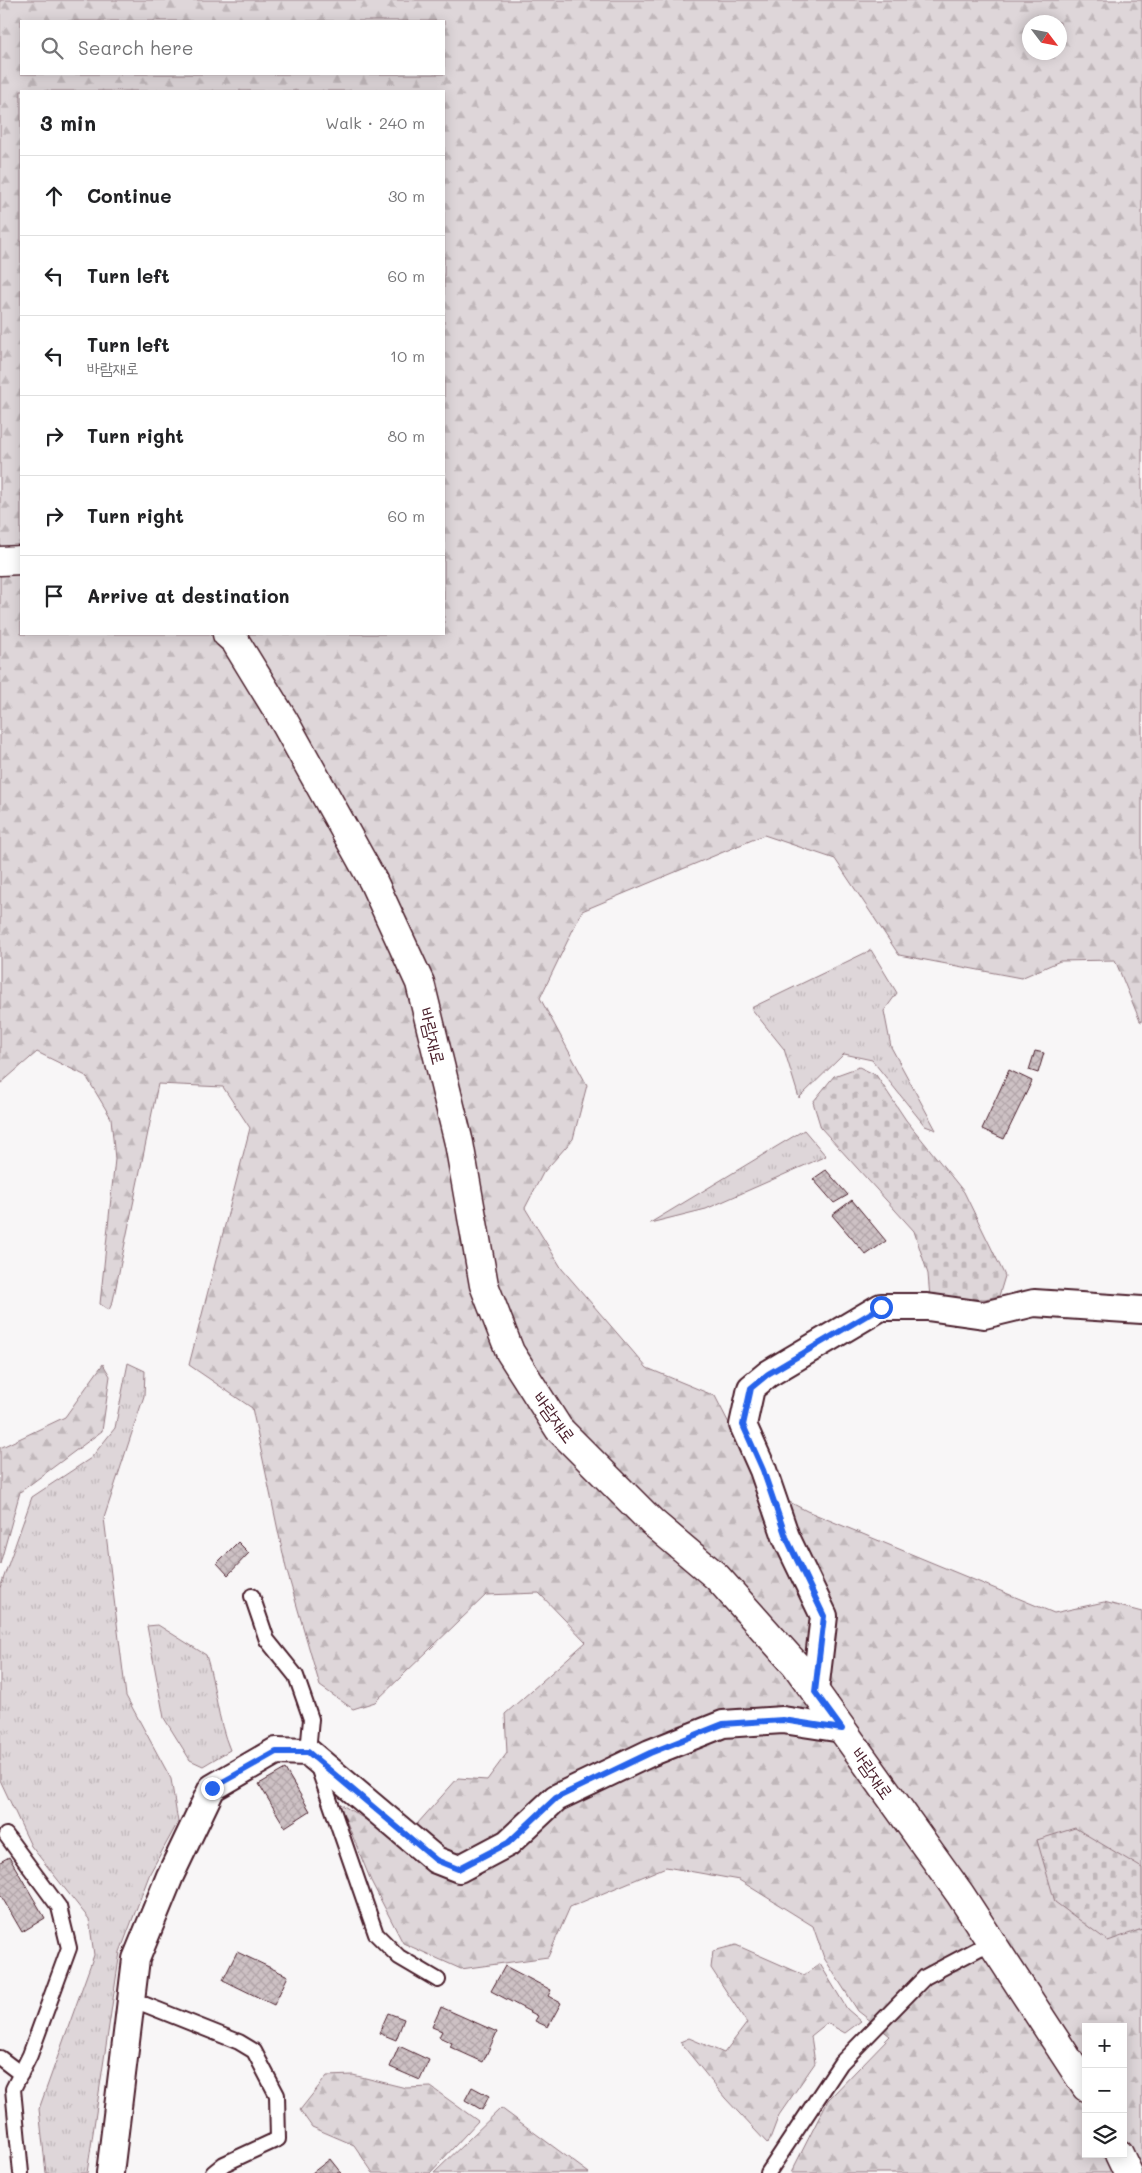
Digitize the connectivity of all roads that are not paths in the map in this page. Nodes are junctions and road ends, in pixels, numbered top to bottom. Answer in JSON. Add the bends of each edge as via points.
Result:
{"nodes":[{"id":1,"x":20,"y":560,"type":"edge"},
{"id":2,"x":0,"y":561,"type":"edge"},
{"id":3,"x":228,"y":635,"type":"edge"},
{"id":4,"x":1142,"y":1310,"type":"edge"},
{"id":5,"x":252,"y":1596,"type":"dead end"},
{"id":6,"x":815,"y":1692,"type":"junction"},
{"id":7,"x":842,"y":1729,"type":"junction"},
{"id":8,"x":308,"y":1752,"type":"junction"},
{"id":9,"x":6,"y":1835,"type":"dead end"},
{"id":10,"x":991,"y":1942,"type":"junction"},
{"id":11,"x":438,"y":1980,"type":"dead end"},
{"id":12,"x":131,"y":1998,"type":"junction"},
{"id":13,"x":0,"y":2058,"type":"edge"},
{"id":14,"x":21,"y":2074,"type":"junction"},
{"id":15,"x":1082,"y":2081,"type":"edge"},
{"id":16,"x":1121,"y":2158,"type":"edge"},
{"id":17,"x":21,"y":2173,"type":"edge"},
{"id":18,"x":110,"y":2173,"type":"edge"},
{"id":19,"x":213,"y":2173,"type":"edge"},
{"id":20,"x":768,"y":2173,"type":"edge"},
{"id":21,"x":1128,"y":2173,"type":"edge"}],
"edges":[{"from":1,"to":2,"type":"street"},
{"from":3,"to":6,"type":"street","name":"바람재로","via":[[284,721],[374,880],[420,983],[459,1143],[484,1285],[510,1352],[559,1429],[652,1522],[717,1577],[796,1665]]},
{"from":4,"to":6,"type":"street","via":[[1034,1303],[984,1315],[927,1307],[881,1307],[768,1374],[751,1388],[743,1425],[763,1470],[786,1537],[824,1616]]},
{"from":5,"to":8,"type":"lane","via":[[267,1640],[296,1676],[311,1719]]},
{"from":6,"to":7,"type":"street","name":"바람재로"},
{"from":7,"to":8,"type":"street","via":[[783,1720],[723,1724],[650,1753],[556,1798],[508,1843],[458,1869],[436,1860]]},
{"from":7,"to":10,"type":"street","name":"바람재로"},
{"from":8,"to":11,"type":"lane","via":[[318,1767],[376,1934],[399,1957]]},
{"from":8,"to":12,"type":"street","via":[[276,1752],[212,1788],[136,1958]]},
{"from":9,"to":14,"type":"lane","via":[[59,1907],[69,1948]]},
{"from":10,"to":15,"type":"street","name":"바람재로"},
{"from":10,"to":20,"type":"lane","via":[[925,1977],[841,2063]]},
{"from":12,"to":18,"type":"street"},
{"from":12,"to":19,"type":"lane","via":[[254,2051],[278,2095],[278,2139],[224,2164]]},
{"from":13,"to":14,"type":"lane"},
{"from":14,"to":17,"type":"lane","via":[[13,2089]]},
{"from":16,"to":21,"type":"street"}]}
